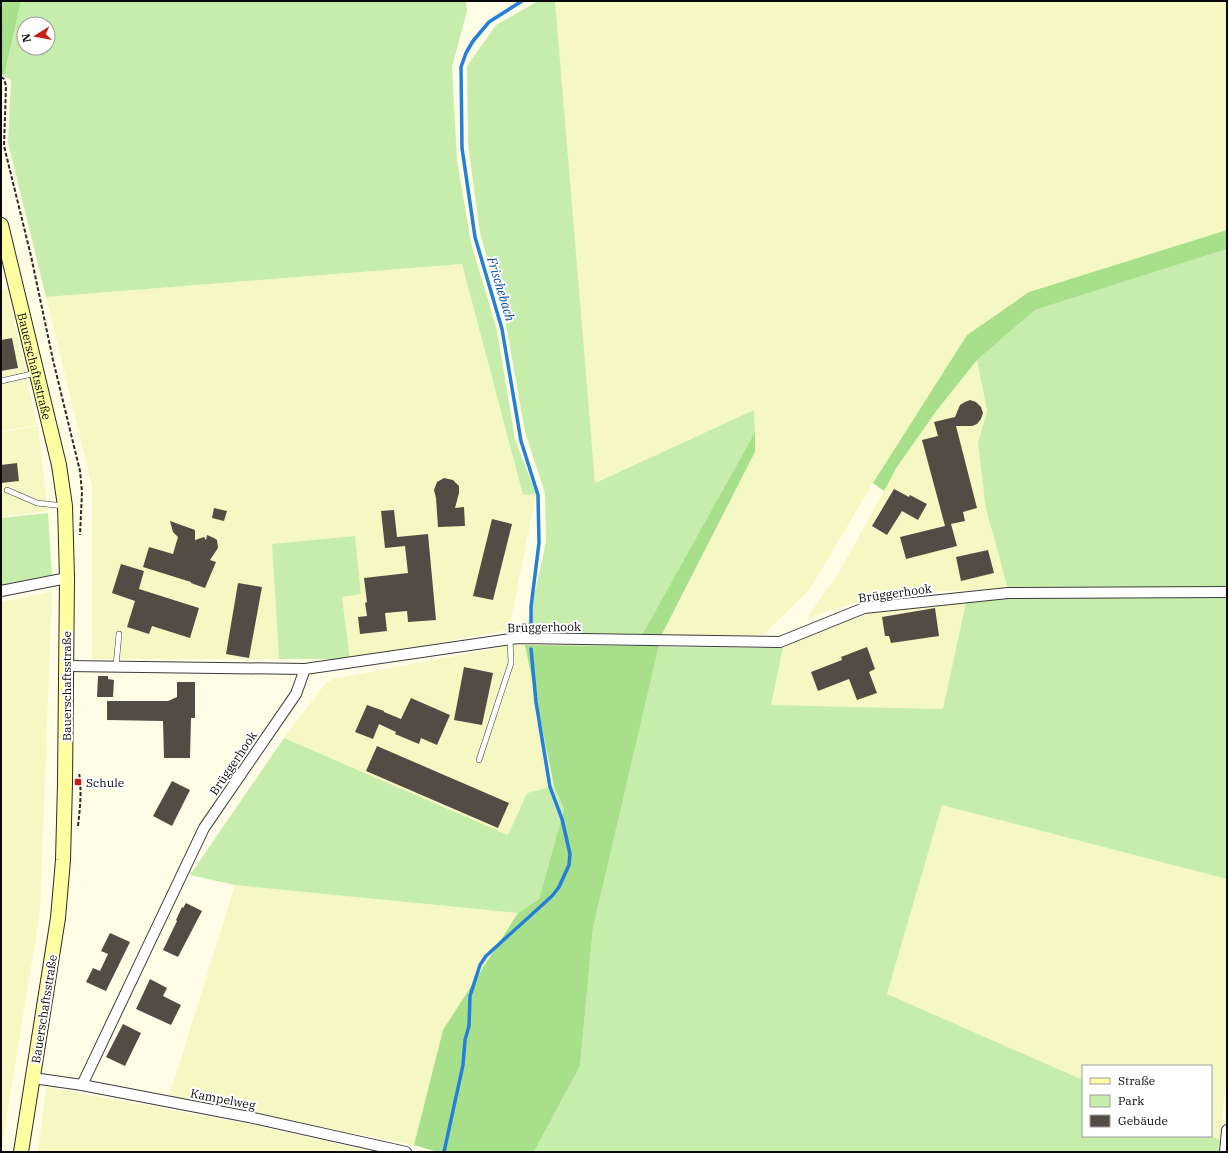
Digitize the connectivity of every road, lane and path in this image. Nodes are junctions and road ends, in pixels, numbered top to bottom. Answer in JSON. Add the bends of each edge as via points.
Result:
{"nodes":[{"id":1,"x":1,"y":225,"type":"edge"},
{"id":2,"x":37,"y":373,"type":"junction"},
{"id":3,"x":1,"y":381,"type":"edge"},
{"id":4,"x":7,"y":490,"type":"dead end"},
{"id":5,"x":65,"y":506,"type":"junction"},
{"id":6,"x":67,"y":578,"type":"junction"},
{"id":7,"x":1,"y":591,"type":"edge"},
{"id":8,"x":1227,"y":592,"type":"edge"},
{"id":9,"x":119,"y":634,"type":"dead end"},
{"id":10,"x":510,"y":640,"type":"junction"},
{"id":11,"x":66,"y":666,"type":"junction"},
{"id":12,"x":116,"y":666,"type":"junction"},
{"id":13,"x":305,"y":669,"type":"junction"},
{"id":14,"x":479,"y":760,"type":"dead end"},
{"id":15,"x":33,"y":1078,"type":"junction"},
{"id":16,"x":82,"y":1085,"type":"junction"},
{"id":17,"x":1227,"y":1130,"type":"edge"},
{"id":18,"x":21,"y":1152,"type":"edge"},
{"id":19,"x":406,"y":1152,"type":"edge"},
{"id":20,"x":1225,"y":1152,"type":"edge"}],
"edges":[{"from":1,"to":2,"type":"street","name":"Bauerschaftsstraße"},
{"from":2,"to":3,"type":"lane"},
{"from":2,"to":5,"type":"street","name":"Bauerschaftsstraße","via":[[59,465]]},
{"from":4,"to":5,"type":"lane","via":[[37,503]]},
{"from":5,"to":6,"type":"street","name":"Bauerschaftsstraße"},
{"from":6,"to":7,"type":"street"},
{"from":6,"to":11,"type":"street","name":"Bauerschaftsstraße"},
{"from":8,"to":10,"type":"street","name":"Brüggerhook","via":[[1008,592],[864,608],[780,642],[518,638]]},
{"from":9,"to":12,"type":"lane"},
{"from":10,"to":13,"type":"street","name":"Brüggerhook"},
{"from":10,"to":14,"type":"lane","via":[[511,663]]},
{"from":11,"to":12,"type":"street"},
{"from":11,"to":15,"type":"street","name":"Bauerschaftsstraße","via":[[63,860],[58,918]]},
{"from":12,"to":13,"type":"street"},
{"from":13,"to":16,"type":"street","name":"Brüggerhook","via":[[296,694],[204,828]]},
{"from":15,"to":16,"type":"street","name":"Kampelweg"},
{"from":15,"to":18,"type":"street","name":"Bauerschaftsstraße"},
{"from":16,"to":19,"type":"street","name":"Kampelweg"},
{"from":17,"to":20,"type":"street"}]}
